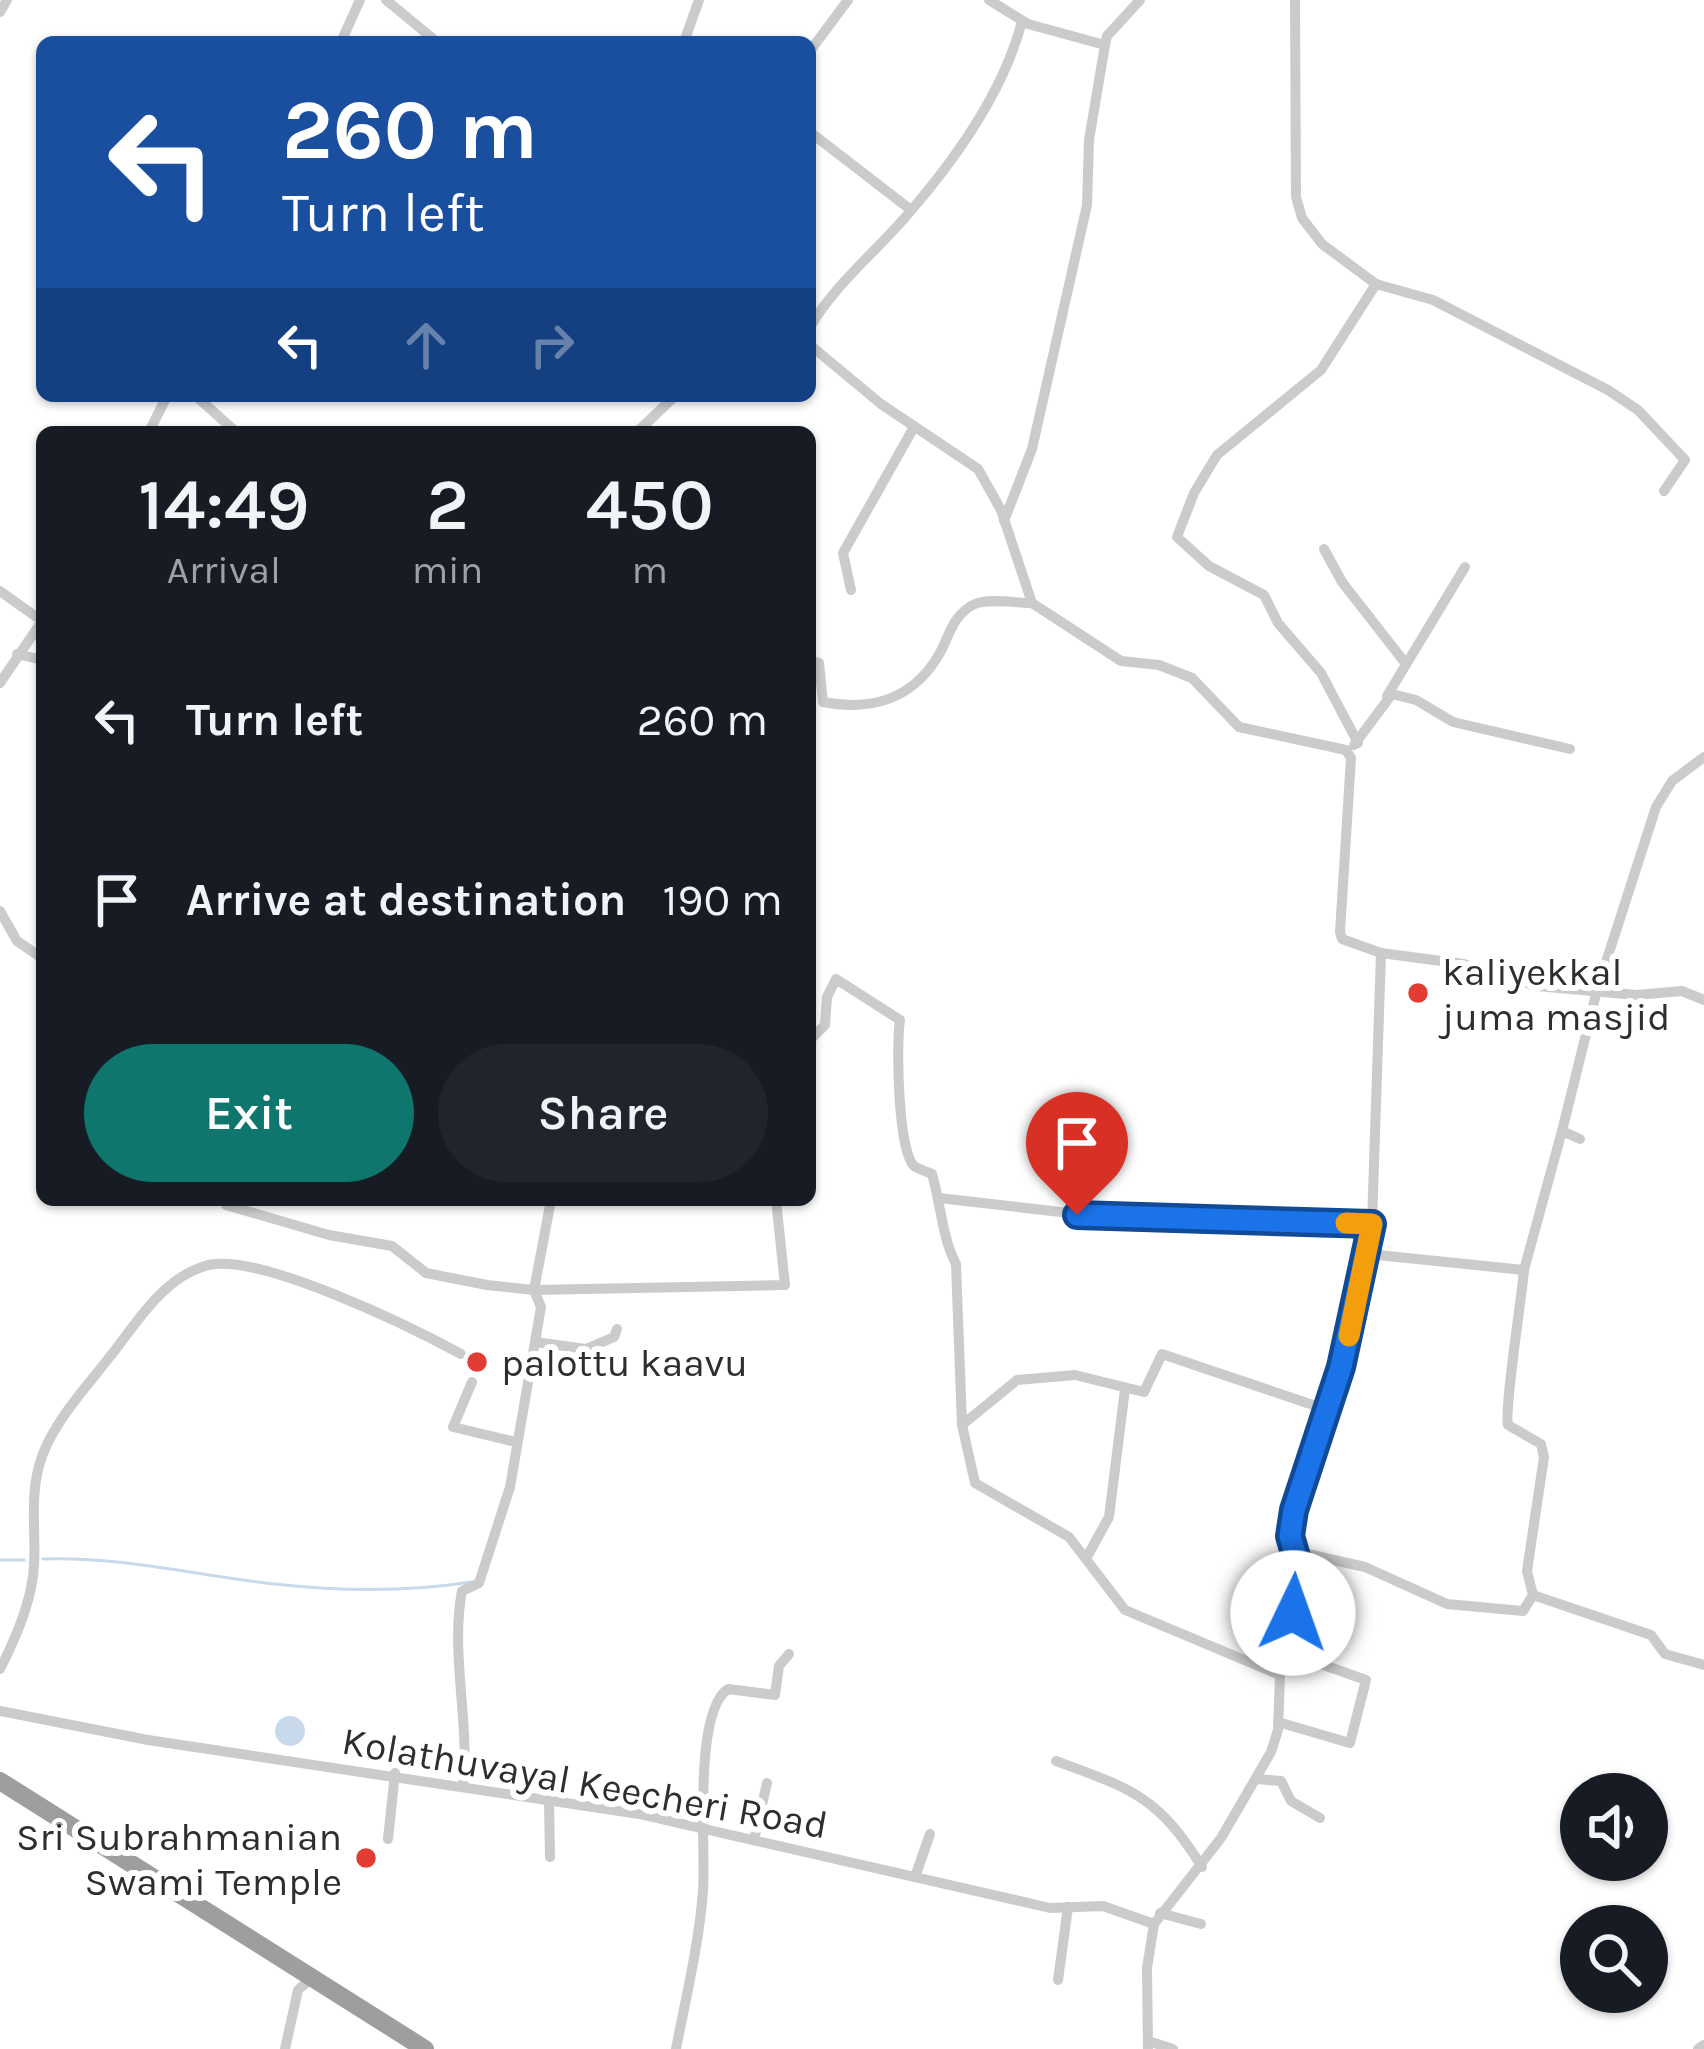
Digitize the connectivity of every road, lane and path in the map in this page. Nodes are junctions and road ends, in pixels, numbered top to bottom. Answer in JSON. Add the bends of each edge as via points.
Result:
{"nodes":[{"id":1,"x":7,"y":0,"type":"edge"},
{"id":2,"x":360,"y":0,"type":"edge"},
{"id":3,"x":386,"y":0,"type":"edge"},
{"id":4,"x":700,"y":0,"type":"edge"},
{"id":5,"x":848,"y":0,"type":"edge"},
{"id":6,"x":989,"y":0,"type":"edge"},
{"id":7,"x":1140,"y":0,"type":"edge"},
{"id":8,"x":1295,"y":0,"type":"edge"},
{"id":9,"x":0,"y":12,"type":"edge"},
{"id":10,"x":1022,"y":21,"type":"junction"},
{"id":11,"x":422,"y":28,"type":"junction"},
{"id":12,"x":344,"y":36,"type":"edge"},
{"id":13,"x":416,"y":36,"type":"edge"},
{"id":14,"x":431,"y":36,"type":"edge"},
{"id":15,"x":686,"y":36,"type":"edge"},
{"id":16,"x":816,"y":43,"type":"edge"},
{"id":17,"x":1105,"y":45,"type":"junction"},
{"id":18,"x":816,"y":138,"type":"edge"},
{"id":19,"x":911,"y":210,"type":"junction"},
{"id":20,"x":1376,"y":284,"type":"junction"},
{"id":21,"x":816,"y":318,"type":"edge"},
{"id":22,"x":816,"y":350,"type":"edge"},
{"id":23,"x":203,"y":402,"type":"edge"},
{"id":24,"x":668,"y":402,"type":"edge"},
{"id":25,"x":229,"y":426,"type":"edge"},
{"id":26,"x":643,"y":426,"type":"edge"},
{"id":27,"x":914,"y":427,"type":"junction"},
{"id":28,"x":1664,"y":491,"type":"dead end"},
{"id":29,"x":1004,"y":521,"type":"junction"},
{"id":30,"x":1324,"y":549,"type":"dead end"},
{"id":31,"x":1465,"y":567,"type":"dead end"},
{"id":32,"x":0,"y":590,"type":"edge"},
{"id":33,"x":850,"y":590,"type":"dead end"},
{"id":34,"x":1032,"y":603,"type":"junction"},
{"id":35,"x":36,"y":617,"type":"edge"},
{"id":36,"x":36,"y":629,"type":"edge"},
{"id":37,"x":17,"y":654,"type":"junction"},
{"id":38,"x":36,"y":659,"type":"edge"},
{"id":39,"x":816,"y":662,"type":"edge"},
{"id":40,"x":1406,"y":664,"type":"junction"},
{"id":41,"x":0,"y":683,"type":"edge"},
{"id":42,"x":1387,"y":696,"type":"junction"},
{"id":43,"x":1352,"y":746,"type":"junction"},
{"id":44,"x":1570,"y":749,"type":"dead end"},
{"id":45,"x":1704,"y":757,"type":"edge"},
{"id":46,"x":0,"y":911,"type":"edge"},
{"id":47,"x":1381,"y":953,"type":"junction"},
{"id":48,"x":36,"y":954,"type":"edge"},
{"id":49,"x":1598,"y":990,"type":"junction"},
{"id":50,"x":1704,"y":1000,"type":"edge"},
{"id":51,"x":816,"y":1034,"type":"edge"},
{"id":52,"x":1562,"y":1131,"type":"junction"},
{"id":53,"x":1580,"y":1139,"type":"dead end"},
{"id":54,"x":939,"y":1198,"type":"junction"},
{"id":55,"x":229,"y":1206,"type":"edge"},
{"id":56,"x":550,"y":1206,"type":"edge"},
{"id":57,"x":777,"y":1206,"type":"edge"},
{"id":58,"x":1372,"y":1224,"type":"junction"},
{"id":59,"x":1368,"y":1254,"type":"junction"},
{"id":60,"x":1524,"y":1270,"type":"junction"},
{"id":61,"x":534,"y":1290,"type":"junction"},
{"id":62,"x":617,"y":1329,"type":"dead end"},
{"id":63,"x":535,"y":1342,"type":"junction"},
{"id":64,"x":460,"y":1354,"type":"dead end"},
{"id":65,"x":472,"y":1382,"type":"dead end"},
{"id":66,"x":1125,"y":1389,"type":"junction"},
{"id":67,"x":1324,"y":1409,"type":"junction"},
{"id":68,"x":962,"y":1425,"type":"junction"},
{"id":69,"x":516,"y":1442,"type":"junction"},
{"id":70,"x":1294,"y":1551,"type":"junction"},
{"id":71,"x":1088,"y":1556,"type":"junction"},
{"id":72,"x":1533,"y":1595,"type":"junction"},
{"id":73,"x":1284,"y":1652,"type":"junction"},
{"id":74,"x":789,"y":1654,"type":"dead end"},
{"id":75,"x":1704,"y":1665,"type":"edge"},
{"id":76,"x":0,"y":1669,"type":"edge"},
{"id":77,"x":1280,"y":1676,"type":"junction"},
{"id":78,"x":0,"y":1711,"type":"edge"},
{"id":79,"x":1278,"y":1722,"type":"junction"},
{"id":80,"x":1056,"y":1761,"type":"dead end"},
{"id":81,"x":394,"y":1773,"type":"junction"},
{"id":82,"x":1256,"y":1779,"type":"junction"},
{"id":83,"x":0,"y":1781,"type":"edge"},
{"id":84,"x":767,"y":1783,"type":"dead end"},
{"id":85,"x":463,"y":1785,"type":"junction"},
{"id":86,"x":549,"y":1799,"type":"junction"},
{"id":87,"x":1320,"y":1819,"type":"dead end"},
{"id":88,"x":701,"y":1828,"type":"junction"},
{"id":89,"x":929,"y":1834,"type":"dead end"},
{"id":90,"x":388,"y":1839,"type":"dead end"},
{"id":91,"x":754,"y":1840,"type":"junction"},
{"id":92,"x":550,"y":1857,"type":"dead end"},
{"id":93,"x":1202,"y":1867,"type":"junction"},
{"id":94,"x":915,"y":1877,"type":"junction"},
{"id":95,"x":1068,"y":1907,"type":"junction"},
{"id":96,"x":1157,"y":1918,"type":"junction"},
{"id":97,"x":1202,"y":1924,"type":"dead end"},
{"id":98,"x":312,"y":1978,"type":"junction"},
{"id":99,"x":1058,"y":1980,"type":"dead end"},
{"id":100,"x":1148,"y":2045,"type":"edge"},
{"id":101,"x":285,"y":2049,"type":"edge"},
{"id":102,"x":425,"y":2049,"type":"edge"},
{"id":103,"x":676,"y":2049,"type":"edge"},
{"id":104,"x":1173,"y":2049,"type":"edge"}],
"edges":[{"from":1,"to":9,"type":"street"},
{"from":2,"to":12,"type":"street"},
{"from":3,"to":11,"type":"street"},
{"from":4,"to":15,"type":"street"},
{"from":5,"to":16,"type":"street"},
{"from":6,"to":10,"type":"street"},
{"from":7,"to":17,"type":"street"},
{"from":8,"to":20,"type":"street","via":[[1296,197],[1322,244]]},
{"from":10,"to":17,"type":"street"},
{"from":10,"to":19,"type":"street","via":[[1006,72]]},
{"from":11,"to":13,"type":"street"},
{"from":11,"to":14,"type":"street"},
{"from":17,"to":29,"type":"street","via":[[1087,205],[1032,449]]},
{"from":18,"to":19,"type":"street"},
{"from":19,"to":21,"type":"street"},
{"from":20,"to":28,"type":"street","via":[[1433,300],[1638,410],[1685,460]]},
{"from":20,"to":43,"type":"street","via":[[1322,370],[1217,455],[1177,537],[1209,566],[1264,595],[1321,673]]},
{"from":22,"to":27,"type":"street"},
{"from":23,"to":25,"type":"street"},
{"from":24,"to":26,"type":"street"},
{"from":27,"to":29,"type":"street","via":[[979,470]]},
{"from":27,"to":33,"type":"street","via":[[843,553]]},
{"from":29,"to":34,"type":"street"},
{"from":30,"to":40,"type":"street"},
{"from":31,"to":40,"type":"street"},
{"from":32,"to":35,"type":"street"},
{"from":34,"to":39,"type":"street","via":[[976,603],[953,621],[904,695],[855,708],[824,702]]},
{"from":34,"to":43,"type":"street","via":[[1121,661],[1192,678],[1239,727]]},
{"from":36,"to":37,"type":"street"},
{"from":37,"to":38,"type":"street"},
{"from":37,"to":41,"type":"street"},
{"from":40,"to":42,"type":"street"},
{"from":42,"to":43,"type":"street"},
{"from":42,"to":44,"type":"street","via":[[1416,700],[1453,722]]},
{"from":43,"to":47,"type":"street","via":[[1340,932]]},
{"from":45,"to":49,"type":"street","via":[[1672,781],[1656,807]]},
{"from":46,"to":48,"type":"street","via":[[17,941]]},
{"from":47,"to":49,"type":"street","via":[[1464,964],[1537,986]]},
{"from":47,"to":58,"type":"street"},
{"from":49,"to":50,"type":"street","via":[[1682,991]]},
{"from":49,"to":52,"type":"street"},
{"from":51,"to":54,"type":"street","via":[[836,979],[900,1020],[895,1083],[905,1151],[932,1174]]},
{"from":52,"to":53,"type":"street"},
{"from":52,"to":60,"type":"street"},
{"from":54,"to":58,"type":"street","via":[[1113,1218]]},
{"from":54,"to":68,"type":"street","via":[[956,1264]]},
{"from":55,"to":61,"type":"street","via":[[392,1246],[426,1273]]},
{"from":56,"to":61,"type":"street"},
{"from":57,"to":61,"type":"street","via":[[785,1285]]},
{"from":58,"to":59,"type":"street"},
{"from":59,"to":60,"type":"street"},
{"from":59,"to":67,"type":"street"},
{"from":60,"to":72,"type":"street","via":[[1505,1416],[1541,1444],[1544,1457],[1527,1571]]},
{"from":61,"to":63,"type":"street","via":[[541,1307]]},
{"from":62,"to":63,"type":"street","via":[[586,1348]]},
{"from":63,"to":69,"type":"street"},
{"from":64,"to":76,"type":"street","via":[[364,1305],[263,1273],[208,1264],[182,1276],[81,1394],[40,1459],[34,1571]]},
{"from":65,"to":69,"type":"street","via":[[453,1427]]},
{"from":66,"to":67,"type":"street","via":[[1144,1392],[1162,1354]]},
{"from":66,"to":68,"type":"street","via":[[1075,1375],[1017,1380]]},
{"from":66,"to":71,"type":"street","via":[[1108,1517]]},
{"from":67,"to":70,"type":"street","via":[[1294,1510]]},
{"from":68,"to":71,"type":"street","via":[[979,1489],[1031,1513]]},
{"from":69,"to":85,"type":"street","via":[[488,1561],[463,1591],[458,1613],[468,1744]]},
{"from":70,"to":72,"type":"street","via":[[1366,1567],[1463,1608],[1523,1611]]},
{"from":70,"to":73,"type":"street","via":[[1301,1574]]},
{"from":71,"to":77,"type":"street","via":[[1125,1610]]},
{"from":72,"to":75,"type":"street","via":[[1651,1635],[1665,1654]]},
{"from":73,"to":77,"type":"street"},
{"from":73,"to":79,"type":"street","via":[[1366,1680],[1350,1743]]},
{"from":74,"to":88,"type":"street","via":[[775,1695],[721,1693]]},
{"from":77,"to":79,"type":"street"},
{"from":78,"to":81,"type":"street","name":"Kolathuvayal Keecheri Road"},
{"from":79,"to":82,"type":"street"},
{"from":80,"to":93,"type":"street","via":[[1157,1807]]},
{"from":81,"to":85,"type":"street","name":"Kolathuvayal Keecheri Road"},
{"from":81,"to":90,"type":"street"},
{"from":82,"to":87,"type":"street","via":[[1281,1781],[1291,1801]]},
{"from":82,"to":93,"type":"street"},
{"from":83,"to":98,"type":"highway"},
{"from":84,"to":91,"type":"street"},
{"from":85,"to":86,"type":"street","name":"Kolathuvayal Keecheri Road"},
{"from":86,"to":88,"type":"street","name":"Kolathuvayal Keecheri Road"},
{"from":86,"to":92,"type":"street"},
{"from":88,"to":91,"type":"street","name":"Kolathuvayal Keecheri Road"},
{"from":88,"to":103,"type":"street","via":[[704,1888]]},
{"from":89,"to":94,"type":"street"},
{"from":91,"to":94,"type":"street","name":"Kolathuvayal Keecheri Road"},
{"from":93,"to":96,"type":"street"},
{"from":94,"to":95,"type":"street","name":"Kolathuvayal Keecheri Road"},
{"from":95,"to":96,"type":"street","name":"Kolathuvayal Keecheri Road"},
{"from":95,"to":99,"type":"street"},
{"from":96,"to":97,"type":"street","name":"Kolathuvayal Keecheri Road"},
{"from":96,"to":100,"type":"street","via":[[1147,1968]]},
{"from":98,"to":101,"type":"street","via":[[298,1990]]},
{"from":98,"to":102,"type":"highway"},
{"from":100,"to":104,"type":"street"}]}
